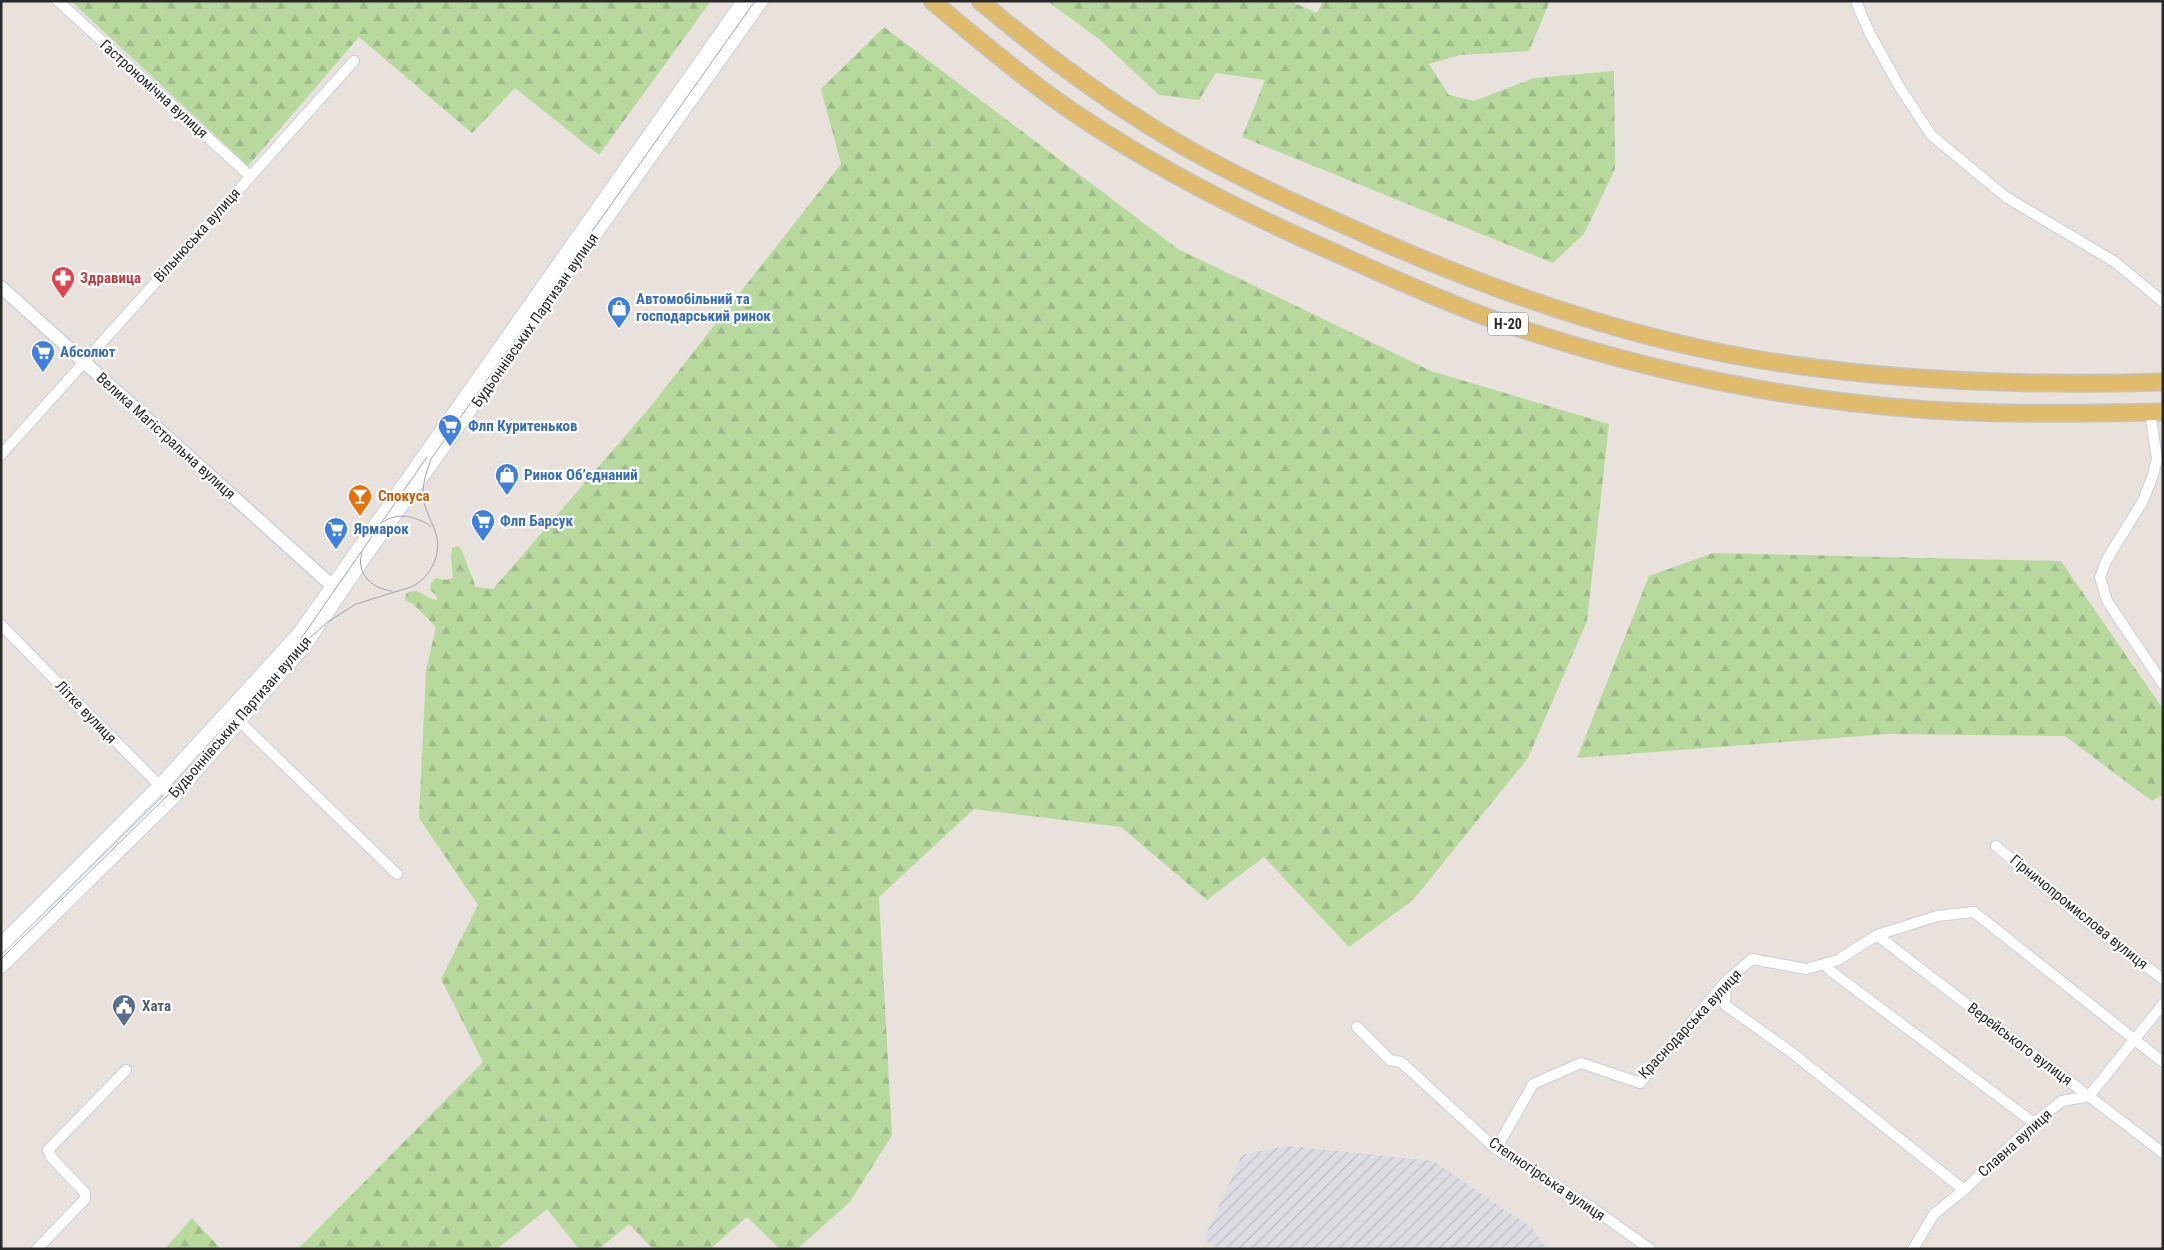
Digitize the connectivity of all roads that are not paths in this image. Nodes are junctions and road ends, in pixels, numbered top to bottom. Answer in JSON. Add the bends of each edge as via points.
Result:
{"nodes":[{"id":1,"x":58,"y":1,"type":"edge"},
{"id":2,"x":744,"y":1,"type":"edge"},
{"id":3,"x":761,"y":1,"type":"edge"},
{"id":4,"x":932,"y":1,"type":"edge"},
{"id":5,"x":980,"y":1,"type":"edge"},
{"id":6,"x":1856,"y":1,"type":"edge"},
{"id":7,"x":354,"y":61,"type":"dead end"},
{"id":8,"x":250,"y":176,"type":"junction"},
{"id":9,"x":1,"y":287,"type":"edge"},
{"id":10,"x":2163,"y":302,"type":"edge"},
{"id":11,"x":84,"y":361,"type":"junction"},
{"id":12,"x":2163,"y":382,"type":"edge"},
{"id":13,"x":2156,"y":412,"type":"edge"},
{"id":14,"x":1,"y":455,"type":"edge"},
{"id":15,"x":335,"y":589,"type":"junction"},
{"id":16,"x":1,"y":625,"type":"edge"},
{"id":17,"x":2163,"y":684,"type":"edge"},
{"id":18,"x":239,"y":721,"type":"junction"},
{"id":19,"x":160,"y":786,"type":"junction"},
{"id":20,"x":173,"y":797,"type":"junction"},
{"id":21,"x":1996,"y":846,"type":"dead end"},
{"id":22,"x":397,"y":874,"type":"dead end"},
{"id":23,"x":1877,"y":935,"type":"junction"},
{"id":24,"x":3,"y":941,"type":"edge"},
{"id":25,"x":16,"y":951,"type":"junction"},
{"id":26,"x":1824,"y":964,"type":"junction"},
{"id":27,"x":1,"y":966,"type":"edge"},
{"id":28,"x":2163,"y":979,"type":"edge"},
{"id":29,"x":1726,"y":981,"type":"junction"},
{"id":30,"x":2163,"y":1004,"type":"edge"},
{"id":31,"x":1357,"y":1027,"type":"dead end"},
{"id":32,"x":2135,"y":1040,"type":"junction"},
{"id":33,"x":2163,"y":1062,"type":"edge"},
{"id":34,"x":126,"y":1070,"type":"dead end"},
{"id":35,"x":2089,"y":1096,"type":"junction"},
{"id":36,"x":2034,"y":1123,"type":"junction"},
{"id":37,"x":1496,"y":1149,"type":"junction"},
{"id":38,"x":2163,"y":1153,"type":"edge"},
{"id":39,"x":1964,"y":1190,"type":"junction"},
{"id":40,"x":37,"y":1249,"type":"edge"},
{"id":41,"x":1650,"y":1249,"type":"edge"},
{"id":42,"x":1913,"y":1249,"type":"edge"}],
"edges":[{"from":1,"to":8,"type":"street","name":"Гастрономічна вулиця"},
{"from":2,"to":15,"type":"main road","name":"Будьоннівських Партизан вулиця"},
{"from":3,"to":15,"type":"main road","name":"Будьоннівських Партизан вулиця"},
{"from":4,"to":13,"type":"main road","number":"Н-20","via":[[1078,116],[1200,189],[1273,226],[1413,288],[1492,318],[1638,363],[1746,386],[1840,400],[1938,410]]},
{"from":5,"to":12,"type":"main road","number":"Н-20","via":[[1098,92],[1214,163],[1285,199],[1423,259],[1503,291],[1568,312],[1637,333],[1753,358],[1841,371],[2014,383]]},
{"from":6,"to":10,"type":"street","via":[[1899,86],[1931,135],[2006,197],[2114,262]]},
{"from":7,"to":8,"type":"street","name":"Вільнюська вулиця"},
{"from":8,"to":11,"type":"street","name":"Вільнюська вулиця"},
{"from":9,"to":11,"type":"street","name":"Велика Магістральна вулиця"},
{"from":11,"to":14,"type":"street","name":"Вільнюська вулиця"},
{"from":11,"to":15,"type":"street","name":"Велика Магістральна вулиця"},
{"from":13,"to":17,"type":"street","via":[[2157,459],[2153,475],[2143,501],[2107,559],[2100,577],[2107,601]]},
{"from":15,"to":18,"type":"main road","name":"Будьоннівських Партизан вулиця","via":[[304,646]]},
{"from":15,"to":19,"type":"main road","name":"Будьоннівських Партизан вулиця","via":[[300,633]]},
{"from":16,"to":19,"type":"street","name":"Літке вулиця"},
{"from":18,"to":20,"type":"main road","name":"Будьоннівських Партизан вулиця"},
{"from":18,"to":22,"type":"street"},
{"from":19,"to":20,"type":"street","name":"Літке вулиця"},
{"from":19,"to":24,"type":"main road","name":"Будьоннівських Партизан вулиця"},
{"from":20,"to":25,"type":"main road","name":"Будьоннівських Партизан вулиця"},
{"from":21,"to":28,"type":"street","name":"Гірничопромислова вулиця","via":[[2074,912]]},
{"from":23,"to":26,"type":"street","name":"Краснодарська вулиця","via":[[1838,960]]},
{"from":23,"to":32,"type":"street","name":"Краснодарська вулиця","via":[[1937,916],[1974,912]]},
{"from":23,"to":35,"type":"street","name":"Верейського вулиця"},
{"from":24,"to":25,"type":"street"},
{"from":25,"to":27,"type":"main road","name":"Будьоннівських Партизан вулиця"},
{"from":26,"to":29,"type":"street","name":"Краснодарська вулиця","via":[[1806,969],[1752,959]]},
{"from":26,"to":36,"type":"street"},
{"from":29,"to":37,"type":"street","name":"Краснодарська вулиця","via":[[1640,1083],[1581,1063],[1533,1084]]},
{"from":29,"to":39,"type":"street","via":[[1725,1005],[1798,1057]]},
{"from":30,"to":32,"type":"street"},
{"from":31,"to":37,"type":"street","name":"Степногірська вулиця","via":[[1390,1060],[1401,1062]]},
{"from":32,"to":33,"type":"street"},
{"from":32,"to":35,"type":"street"},
{"from":34,"to":40,"type":"street","via":[[48,1150],[85,1193],[86,1199]]},
{"from":35,"to":36,"type":"street","name":"Славна вулиця","via":[[2062,1101]]},
{"from":35,"to":38,"type":"street","name":"Верейського вулиця"},
{"from":36,"to":39,"type":"street","name":"Славна вулиця"},
{"from":37,"to":41,"type":"street","name":"Степногірська вулиця"},
{"from":39,"to":42,"type":"street","name":"Славна вулиця","via":[[1934,1214]]}]}
